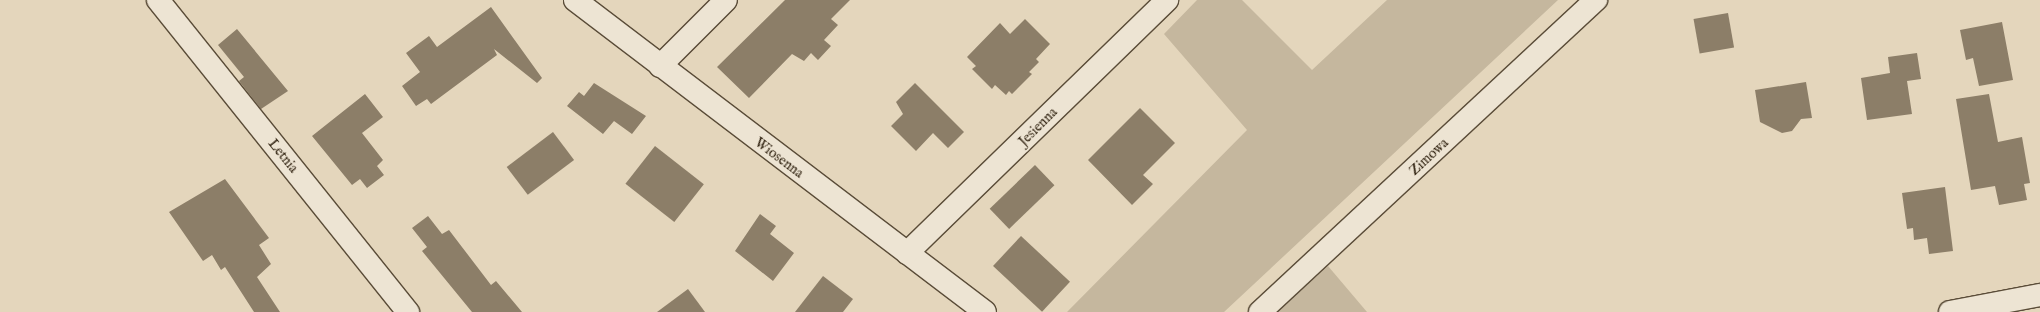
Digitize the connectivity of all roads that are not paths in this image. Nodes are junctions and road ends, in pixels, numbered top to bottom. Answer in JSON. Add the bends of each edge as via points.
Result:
{"nodes":[{"id":1,"x":158,"y":0,"type":"edge"},
{"id":2,"x":575,"y":0,"type":"edge"},
{"id":3,"x":726,"y":0,"type":"edge"},
{"id":4,"x":1166,"y":0,"type":"edge"},
{"id":5,"x":1596,"y":0,"type":"edge"},
{"id":6,"x":660,"y":66,"type":"junction"},
{"id":7,"x":907,"y":253,"type":"junction"},
{"id":8,"x":2040,"y":295,"type":"edge"},
{"id":9,"x":408,"y":312,"type":"edge"},
{"id":10,"x":985,"y":312,"type":"edge"},
{"id":11,"x":1260,"y":312,"type":"edge"},
{"id":12,"x":1950,"y":312,"type":"edge"}],
"edges":[{"from":1,"to":9,"type":"street","name":"Letnia"},
{"from":2,"to":6,"type":"street","name":"Wiosenna"},
{"from":3,"to":6,"type":"street"},
{"from":4,"to":7,"type":"street","name":"Jesienna"},
{"from":5,"to":11,"type":"street","name":"Zimowa"},
{"from":6,"to":7,"type":"street","name":"Wiosenna"},
{"from":7,"to":10,"type":"street","name":"Wiosenna"},
{"from":8,"to":12,"type":"street"}]}
